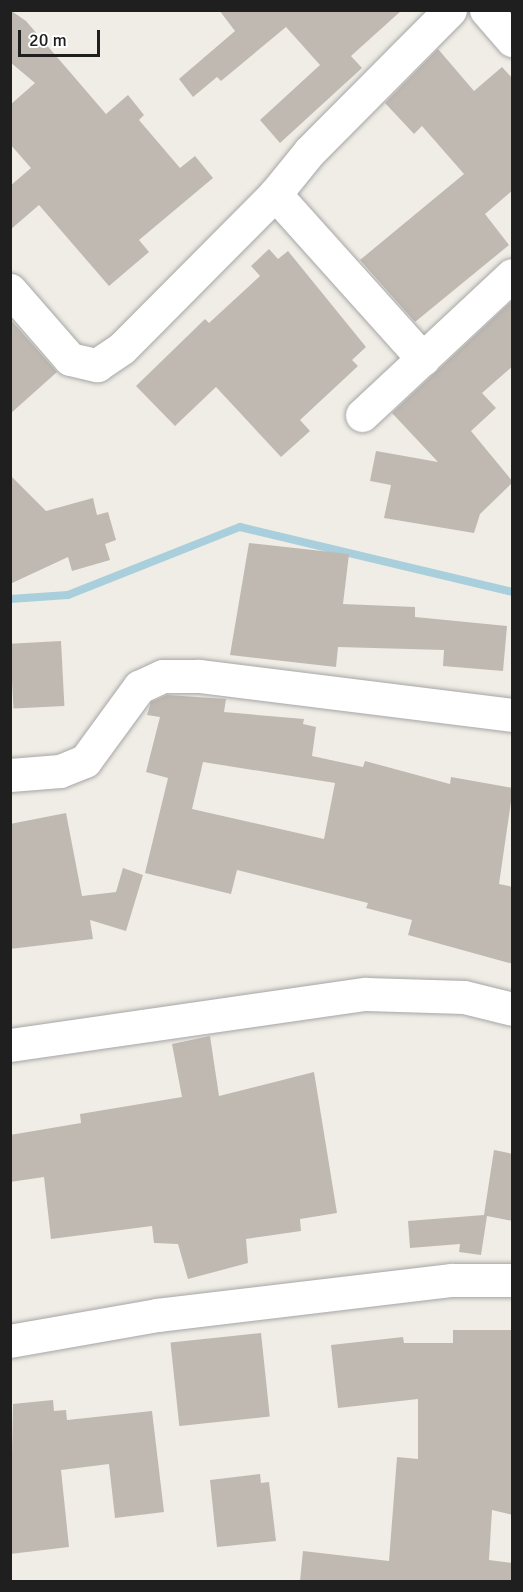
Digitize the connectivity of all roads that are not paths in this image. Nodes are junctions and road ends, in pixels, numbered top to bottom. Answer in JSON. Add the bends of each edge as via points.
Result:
{"nodes":[{"id":1,"x":450,"y":10,"type":"edge"},
{"id":2,"x":486,"y":10,"type":"edge"},
{"id":3,"x":513,"y":40,"type":"edge"},
{"id":4,"x":275,"y":194,"type":"junction"},
{"id":5,"x":513,"y":275,"type":"edge"},
{"id":6,"x":10,"y":290,"type":"edge"},
{"id":7,"x":423,"y":358,"type":"junction"},
{"id":8,"x":362,"y":415,"type":"dead end"},
{"id":9,"x":513,"y":716,"type":"edge"},
{"id":10,"x":10,"y":775,"type":"edge"},
{"id":11,"x":513,"y":1009,"type":"edge"},
{"id":12,"x":10,"y":1045,"type":"edge"},
{"id":13,"x":513,"y":1280,"type":"edge"},
{"id":14,"x":10,"y":1341,"type":"edge"}],
"edges":[{"from":1,"to":4,"type":"street","via":[[309,152]]},
{"from":2,"to":3,"type":"street"},
{"from":4,"to":6,"type":"street","via":[[122,348],[97,365],[70,359]]},
{"from":4,"to":7,"type":"street"},
{"from":5,"to":7,"type":"street"},
{"from":7,"to":8,"type":"street"},
{"from":9,"to":10,"type":"street","via":[[199,676],[163,676],[139,687],[85,761],[60,771]]},
{"from":11,"to":12,"type":"street","via":[[464,997],[366,994]]},
{"from":13,"to":14,"type":"street","via":[[452,1280],[157,1316]]}]}
